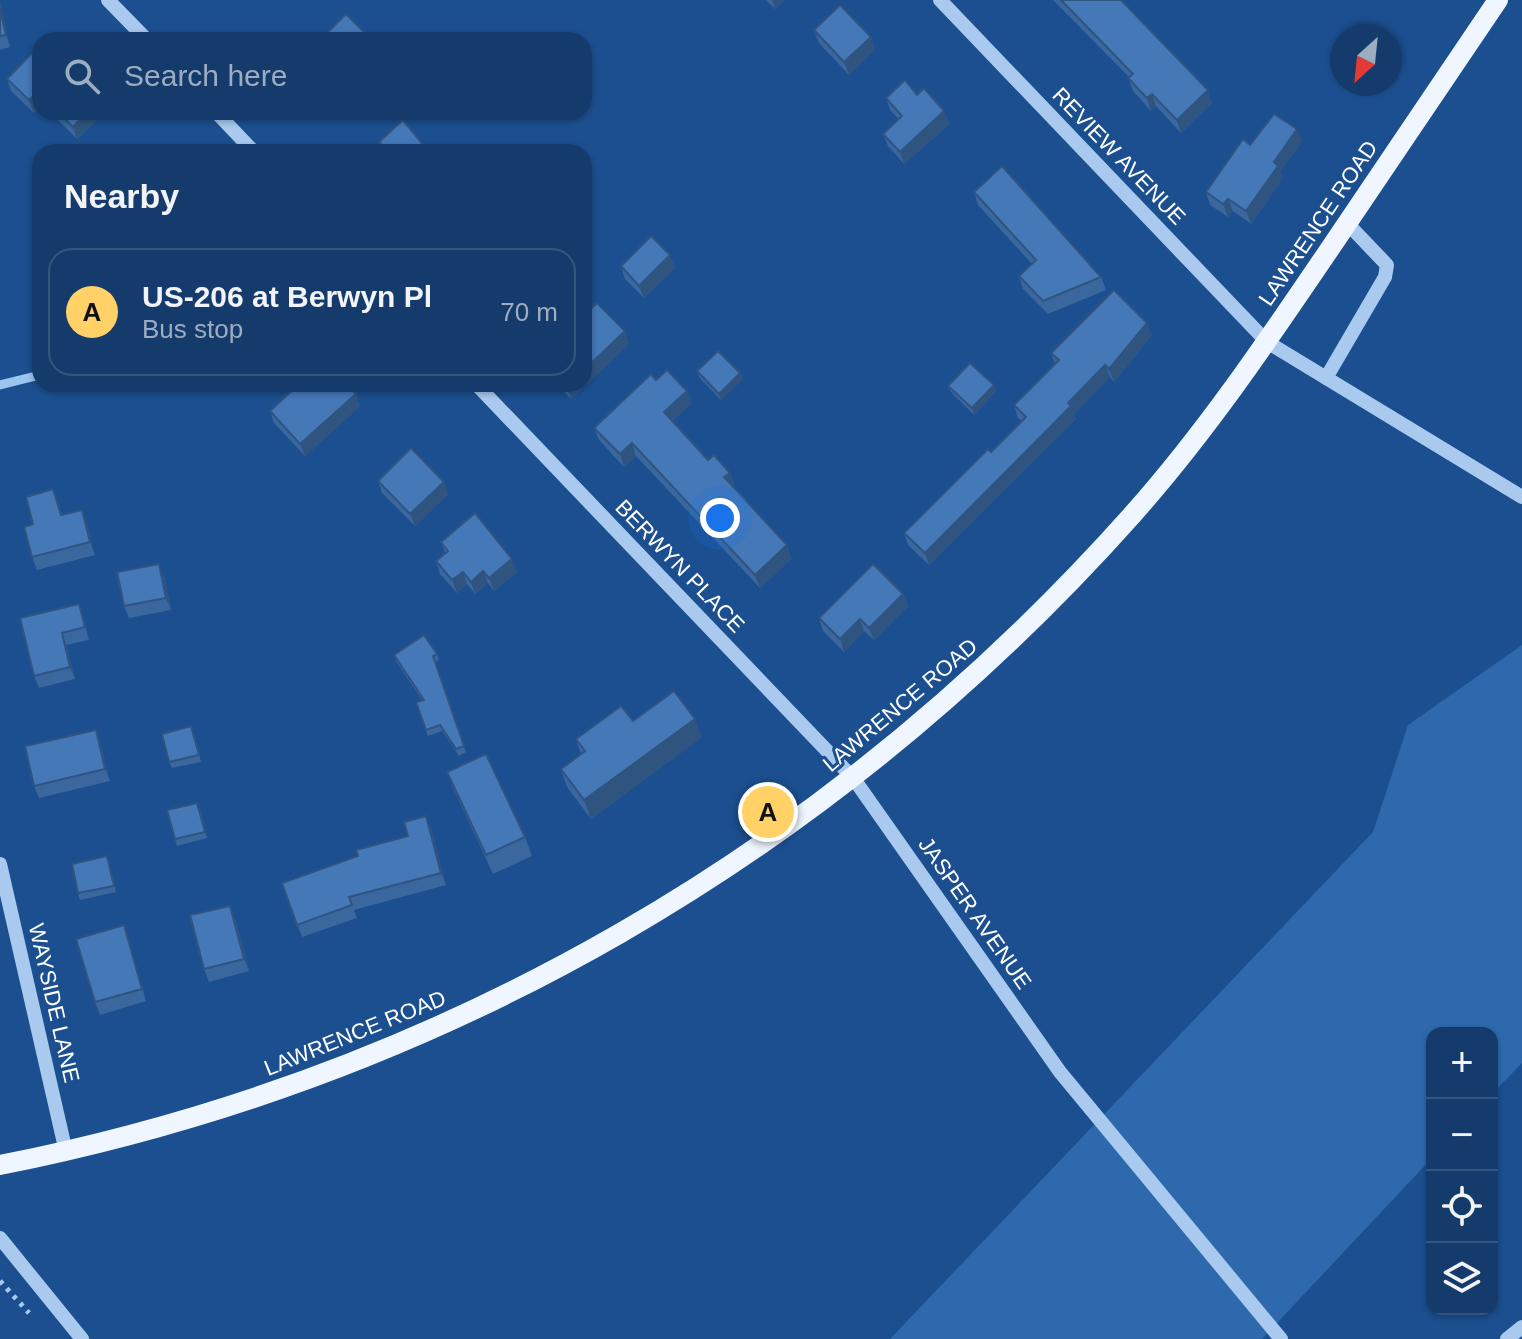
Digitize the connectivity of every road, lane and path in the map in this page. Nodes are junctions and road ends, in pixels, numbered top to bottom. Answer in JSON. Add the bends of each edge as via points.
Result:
{"nodes":[{"id":1,"x":108,"y":0,"type":"edge"},
{"id":2,"x":940,"y":0,"type":"edge"},
{"id":3,"x":1498,"y":0,"type":"edge"},
{"id":4,"x":139,"y":32,"type":"edge"},
{"id":5,"x":224,"y":120,"type":"edge"},
{"id":6,"x":246,"y":144,"type":"edge"},
{"id":7,"x":1347,"y":223,"type":"junction"},
{"id":8,"x":1267,"y":342,"type":"junction"},
{"id":9,"x":1326,"y":378,"type":"junction"},
{"id":10,"x":484,"y":392,"type":"edge"},
{"id":11,"x":1522,"y":497,"type":"edge"},
{"id":12,"x":854,"y":779,"type":"junction"},
{"id":13,"x":0,"y":864,"type":"edge"},
{"id":14,"x":66,"y":1152,"type":"junction"},
{"id":15,"x":0,"y":1165,"type":"edge"},
{"id":16,"x":0,"y":1238,"type":"edge"},
{"id":17,"x":0,"y":1281,"type":"edge"},
{"id":18,"x":36,"y":1320,"type":"dead end"},
{"id":19,"x":1522,"y":1327,"type":"edge"},
{"id":20,"x":82,"y":1339,"type":"edge"},
{"id":21,"x":1281,"y":1339,"type":"edge"},
{"id":22,"x":1507,"y":1339,"type":"edge"}],
"edges":[{"from":1,"to":4,"type":"street"},
{"from":2,"to":8,"type":"street","name":"REVIEW AVENUE"},
{"from":3,"to":7,"type":"main road","name":"LAWRENCE ROAD"},
{"from":5,"to":6,"type":"street"},
{"from":7,"to":8,"type":"main road","name":"LAWRENCE ROAD"},
{"from":7,"to":9,"type":"street","via":[[1387,265]]},
{"from":8,"to":9,"type":"street","name":"REVIEW AVENUE"},
{"from":8,"to":12,"type":"main road","name":"LAWRENCE ROAD","via":[[1134,513],[1039,615]]},
{"from":9,"to":11,"type":"street","name":"REVIEW AVENUE"},
{"from":10,"to":12,"type":"street","name":"BERWYN PLACE"},
{"from":12,"to":14,"type":"main road","name":"LAWRENCE ROAD","via":[[684,897],[469,1014],[340,1069]]},
{"from":12,"to":21,"type":"street","name":"JASPER AVENUE","via":[[1060,1072]]},
{"from":13,"to":14,"type":"street","name":"WAYSIDE LANE"},
{"from":14,"to":15,"type":"main road","name":"LAWRENCE ROAD"},
{"from":16,"to":20,"type":"street"},
{"from":17,"to":18,"type":"path"},
{"from":19,"to":22,"type":"street"}]}
